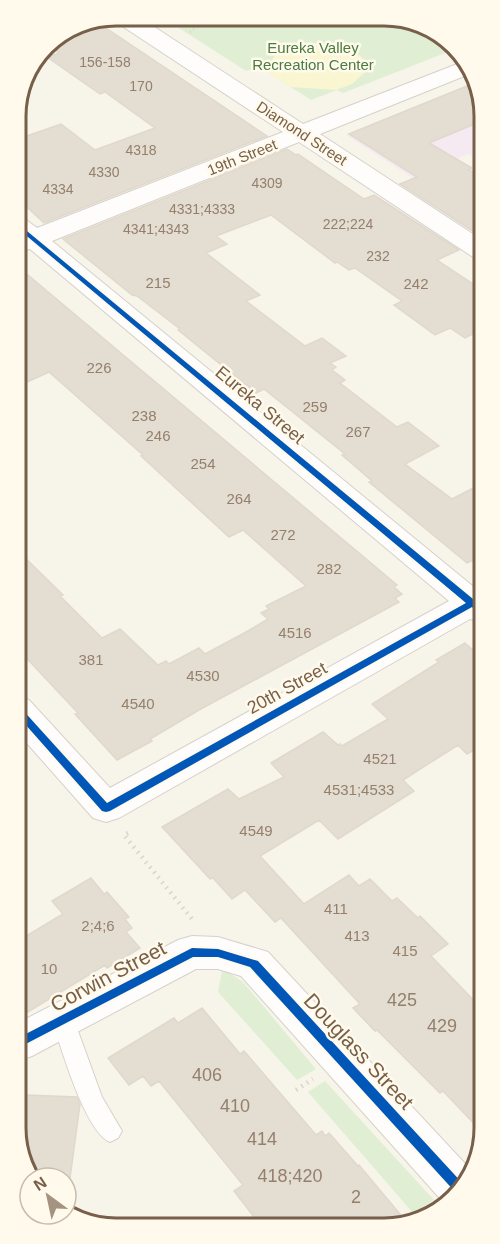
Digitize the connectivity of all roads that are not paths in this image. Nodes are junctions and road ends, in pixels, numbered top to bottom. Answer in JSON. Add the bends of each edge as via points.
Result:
{"nodes":[{"id":1,"x":138,"y":26,"type":"edge"},
{"id":2,"x":462,"y":70,"type":"edge"},
{"id":3,"x":301,"y":133,"type":"junction"},
{"id":4,"x":26,"y":236,"type":"edge"},
{"id":5,"x":26,"y":240,"type":"edge"},
{"id":6,"x":474,"y":246,"type":"edge"},
{"id":7,"x":474,"y":599,"type":"edge"},
{"id":8,"x":474,"y":607,"type":"edge"},
{"id":9,"x":26,"y":719,"type":"edge"},
{"id":10,"x":218,"y":953,"type":"joint"},
{"id":11,"x":63,"y":1020,"type":"junction"},
{"id":12,"x":26,"y":1039,"type":"edge"},
{"id":13,"x":110,"y":1131,"type":"dead end"},
{"id":14,"x":455,"y":1184,"type":"edge"}],
"edges":[{"from":1,"to":3,"type":"street","name":"Diamond Street"},
{"from":2,"to":3,"type":"street","name":"19th Street"},
{"from":3,"to":4,"type":"street","name":"19th Street"},
{"from":3,"to":6,"type":"street","name":"Diamond Street"},
{"from":5,"to":7,"type":"street","name":"Eureka Street"},
{"from":8,"to":9,"type":"street","name":"20th Street","via":[[106,808]]},
{"from":10,"to":11,"type":"street","name":"Corwin Street","via":[[192,952]]},
{"from":10,"to":14,"type":"street","name":"Douglass Street","via":[[254,964]]},
{"from":11,"to":12,"type":"street","name":"Corwin Street"},
{"from":11,"to":13,"type":"lane","via":[[92,1101]]}]}
